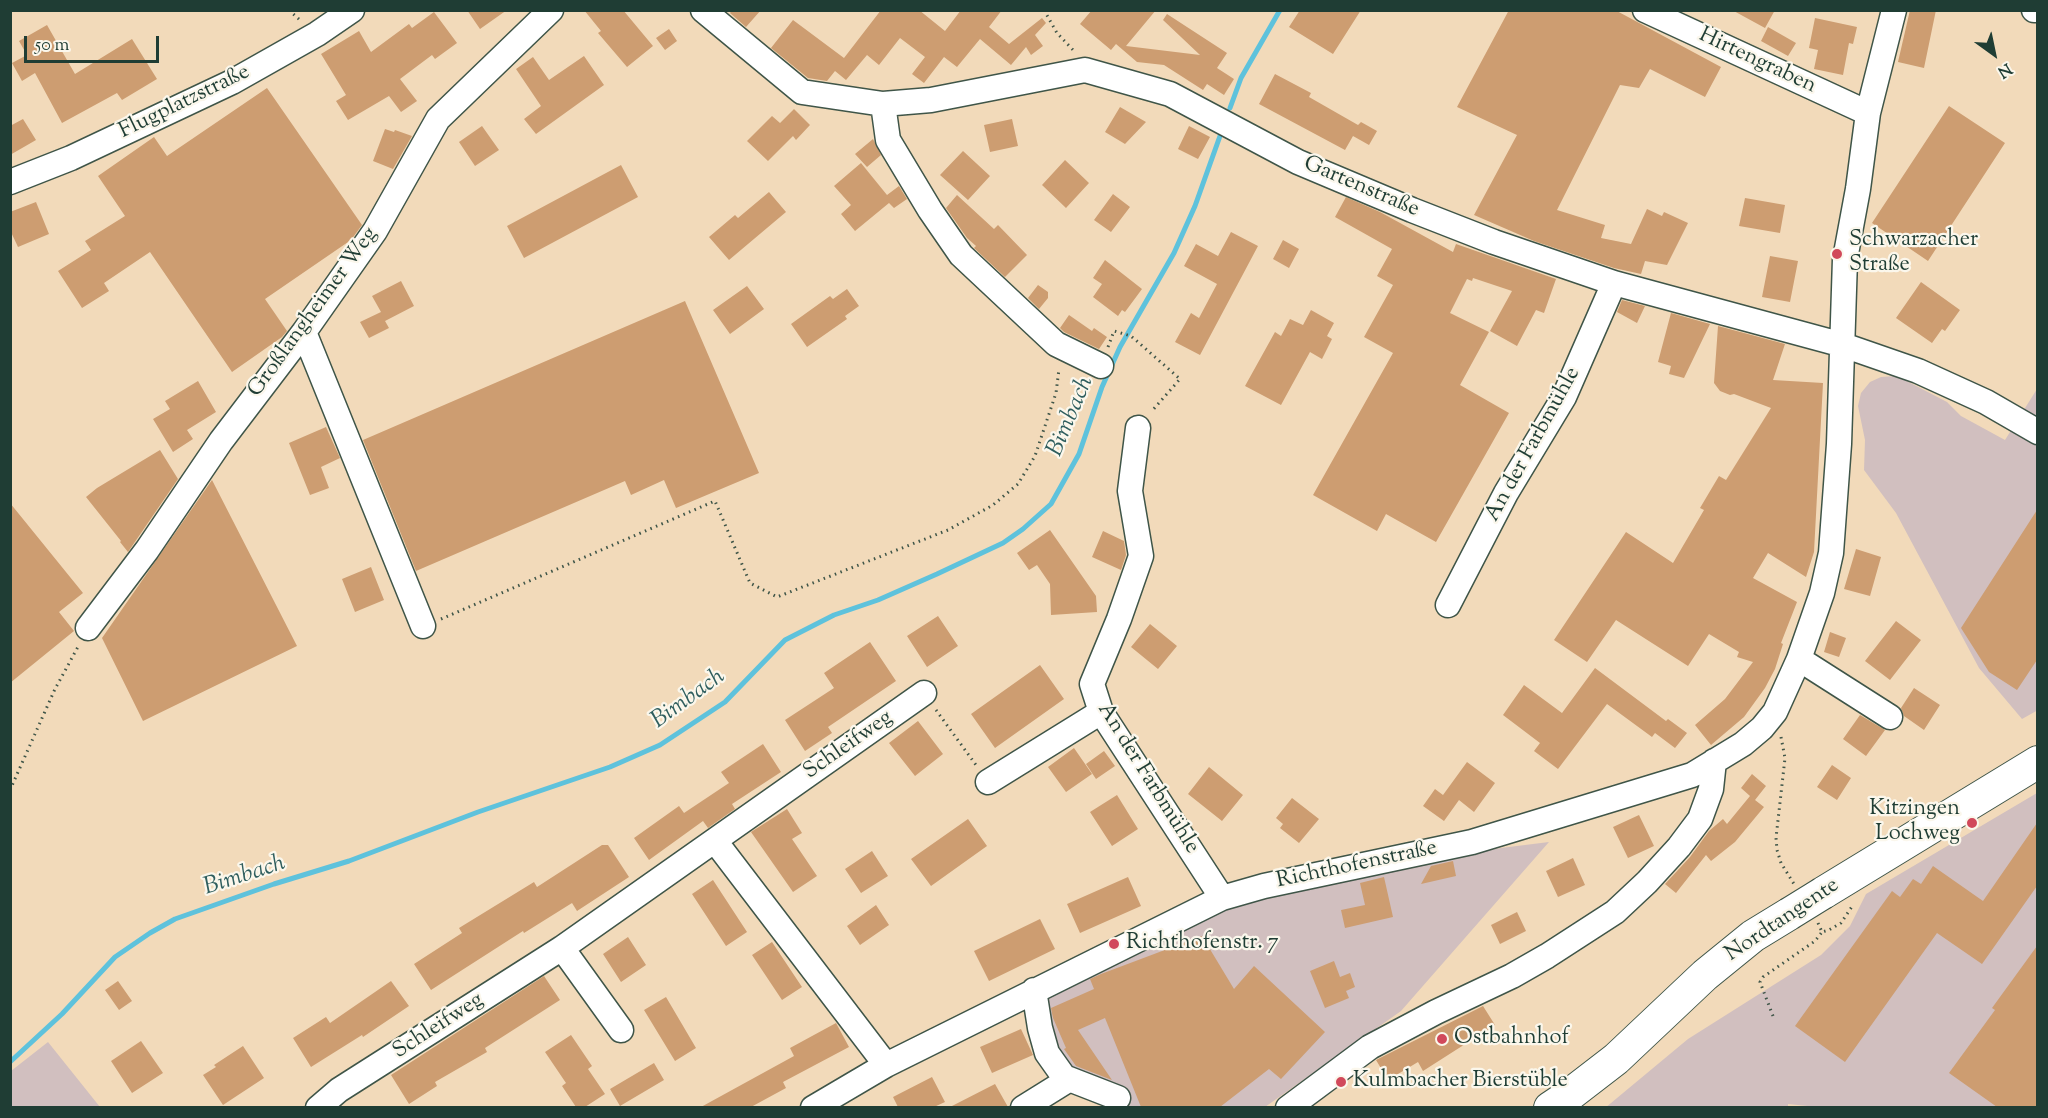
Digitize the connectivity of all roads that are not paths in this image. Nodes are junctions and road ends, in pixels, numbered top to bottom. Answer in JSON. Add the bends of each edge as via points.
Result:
{"nodes":[{"id":1,"x":352,"y":10,"type":"edge"},
{"id":2,"x":551,"y":10,"type":"edge"},
{"id":3,"x":703,"y":10,"type":"edge"},
{"id":4,"x":1645,"y":10,"type":"edge"},
{"id":5,"x":1894,"y":10,"type":"edge"},
{"id":6,"x":883,"y":104,"type":"junction"},
{"id":7,"x":1868,"y":113,"type":"junction"},
{"id":8,"x":10,"y":182,"type":"edge"},
{"id":9,"x":1614,"y":283,"type":"junction"},
{"id":10,"x":304,"y":332,"type":"junction"},
{"id":11,"x":1843,"y":345,"type":"junction"},
{"id":12,"x":1101,"y":366,"type":"dead end"},
{"id":13,"x":1138,"y":428,"type":"road end"},
{"id":14,"x":2037,"y":432,"type":"edge"},
{"id":15,"x":1448,"y":605,"type":"dead end"},
{"id":16,"x":423,"y":626,"type":"road end"},
{"id":17,"x":88,"y":628,"type":"road end"},
{"id":18,"x":1799,"y":659,"type":"junction"},
{"id":19,"x":924,"y":693,"type":"road end"},
{"id":20,"x":1101,"y":712,"type":"junction"},
{"id":21,"x":1890,"y":717,"type":"dead end"},
{"id":22,"x":1714,"y":761,"type":"junction"},
{"id":23,"x":2037,"y":762,"type":"edge"},
{"id":24,"x":988,"y":782,"type":"road end"},
{"id":25,"x":715,"y":841,"type":"junction"},
{"id":26,"x":1222,"y":898,"type":"junction"},
{"id":27,"x":562,"y":948,"type":"junction"},
{"id":28,"x":1034,"y":990,"type":"junction"},
{"id":29,"x":621,"y":1030,"type":"dead end"},
{"id":30,"x":886,"y":1065,"type":"junction"},
{"id":31,"x":1068,"y":1080,"type":"junction"},
{"id":32,"x":1119,"y":1098,"type":"dead end"},
{"id":33,"x":318,"y":1107,"type":"edge"},
{"id":34,"x":813,"y":1107,"type":"edge"},
{"id":35,"x":1023,"y":1107,"type":"edge"},
{"id":36,"x":1288,"y":1107,"type":"edge"},
{"id":37,"x":1550,"y":1107,"type":"edge"}],
"edges":[{"from":1,"to":8,"type":"street","name":"Flugplatzstraße","via":[[232,82],[71,158]]},
{"from":2,"to":10,"type":"street","name":"Großlangheimer Weg","via":[[438,119],[375,231]]},
{"from":3,"to":6,"type":"street","name":"Gartenstraße","via":[[802,92]]},
{"from":4,"to":7,"type":"street","name":"Hirtengraben"},
{"from":5,"to":7,"type":"street"},
{"from":6,"to":9,"type":"street","name":"Gartenstraße","via":[[931,100],[1085,70],[1170,94],[1298,162],[1474,234]]},
{"from":6,"to":12,"type":"street","via":[[888,140],[961,255],[1056,344]]},
{"from":7,"to":11,"type":"street","via":[[1845,260]]},
{"from":9,"to":11,"type":"street","name":"Gartenstraße"},
{"from":9,"to":15,"type":"street","name":"An der Farbmühle","via":[[1564,397],[1506,493]]},
{"from":10,"to":16,"type":"street"},
{"from":10,"to":17,"type":"street","name":"Großlangheimer Weg"},
{"from":11,"to":14,"type":"street","name":"Gartenstraße","via":[[1918,371],[1986,402]]},
{"from":11,"to":18,"type":"street","via":[[1831,553]]},
{"from":13,"to":20,"type":"street","name":"An der Farbmühle","via":[[1130,491],[1141,555],[1092,684]]},
{"from":18,"to":21,"type":"street"},
{"from":18,"to":22,"type":"street","via":[[1775,712],[1762,728]]},
{"from":19,"to":25,"type":"street","name":"Schleifweg"},
{"from":20,"to":24,"type":"street"},
{"from":20,"to":26,"type":"street","name":"An der Farbmühle"},
{"from":22,"to":26,"type":"street","name":"Richthofenstraße","via":[[1692,775],[1472,842]]},
{"from":22,"to":36,"type":"street","via":[[1711,789],[1700,819],[1673,854],[1615,912],[1512,976],[1370,1047]]},
{"from":23,"to":37,"type":"main road","name":"Nordtangente","via":[[1810,910],[1753,936],[1705,975],[1616,1059]]},
{"from":25,"to":27,"type":"street","name":"Schleifweg"},
{"from":25,"to":30,"type":"street"},
{"from":26,"to":28,"type":"street","name":"Richthofenstraße"},
{"from":27,"to":29,"type":"street"},
{"from":27,"to":33,"type":"street","name":"Schleifweg"},
{"from":28,"to":30,"type":"street","name":"Richthofenstraße"},
{"from":28,"to":31,"type":"street","via":[[1047,1053]]},
{"from":30,"to":34,"type":"street","name":"Richthofenstraße"},
{"from":31,"to":32,"type":"street"},
{"from":31,"to":35,"type":"street"}]}
